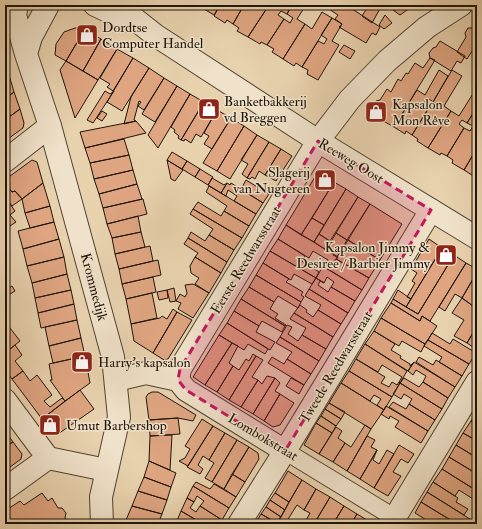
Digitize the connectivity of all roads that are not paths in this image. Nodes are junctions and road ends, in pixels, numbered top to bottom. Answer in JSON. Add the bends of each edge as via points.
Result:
{"nodes":[{"id":1,"x":17,"y":5,"type":"edge"},
{"id":2,"x":48,"y":5,"type":"edge"},
{"id":3,"x":95,"y":5,"type":"edge"},
{"id":4,"x":117,"y":5,"type":"edge"},
{"id":5,"x":461,"y":5,"type":"edge"},
{"id":6,"x":147,"y":29,"type":"junction"},
{"id":7,"x":26,"y":54,"type":"junction"},
{"id":8,"x":50,"y":126,"type":"junction"},
{"id":9,"x":318,"y":141,"type":"junction"},
{"id":10,"x":5,"y":161,"type":"edge"},
{"id":11,"x":431,"y":210,"type":"junction"},
{"id":12,"x":477,"y":238,"type":"edge"},
{"id":13,"x":116,"y":380,"type":"junction"},
{"id":14,"x":178,"y":380,"type":"junction"},
{"id":15,"x":477,"y":382,"type":"edge"},
{"id":16,"x":5,"y":400,"type":"edge"},
{"id":17,"x":285,"y":451,"type":"junction"},
{"id":18,"x":48,"y":458,"type":"junction"},
{"id":19,"x":106,"y":470,"type":"junction"},
{"id":20,"x":5,"y":489,"type":"edge"},
{"id":21,"x":397,"y":522,"type":"edge"},
{"id":22,"x":102,"y":524,"type":"edge"},
{"id":23,"x":239,"y":524,"type":"edge"}],
"edges":[{"from":1,"to":7,"type":"street","name":"Krommedijk","via":[[15,15]]},
{"from":2,"to":7,"type":"street","via":[[31,37]]},
{"from":3,"to":6,"type":"street","name":"Reeweg Oost"},
{"from":4,"to":6,"type":"street","name":"Reeweg Oost"},
{"from":5,"to":9,"type":"street","name":"Eerste Reedwarsstraat","via":[[427,27],[387,61],[350,99]]},
{"from":6,"to":9,"type":"street","name":"Reeweg Oost"},
{"from":7,"to":8,"type":"street","name":"Krommedijk"},
{"from":8,"to":10,"type":"street"},
{"from":8,"to":13,"type":"street","name":"Krommedijk","via":[[113,357]]},
{"from":9,"to":11,"type":"street","name":"Reeweg Oost"},
{"from":9,"to":14,"type":"street","name":"Eerste Reedwarsstraat","via":[[180,369]]},
{"from":11,"to":12,"type":"street","name":"Reeweg Oost"},
{"from":11,"to":17,"type":"street","name":"Tweede Reedwarsstraat"},
{"from":13,"to":14,"type":"street","via":[[146,373]]},
{"from":13,"to":19,"type":"street","name":"Krommedijk","via":[[119,417]]},
{"from":14,"to":17,"type":"street","name":"Lombokstraat","via":[[186,390]]},
{"from":15,"to":21,"type":"street"},
{"from":16,"to":18,"type":"street"},
{"from":17,"to":21,"type":"street","name":"Lombokstraat"},
{"from":17,"to":23,"type":"street","name":"Tweede Reedwarsstraat"},
{"from":18,"to":19,"type":"street"},
{"from":18,"to":20,"type":"street"},
{"from":19,"to":22,"type":"street","name":"Krommedijk","via":[[101,497]]}]}
